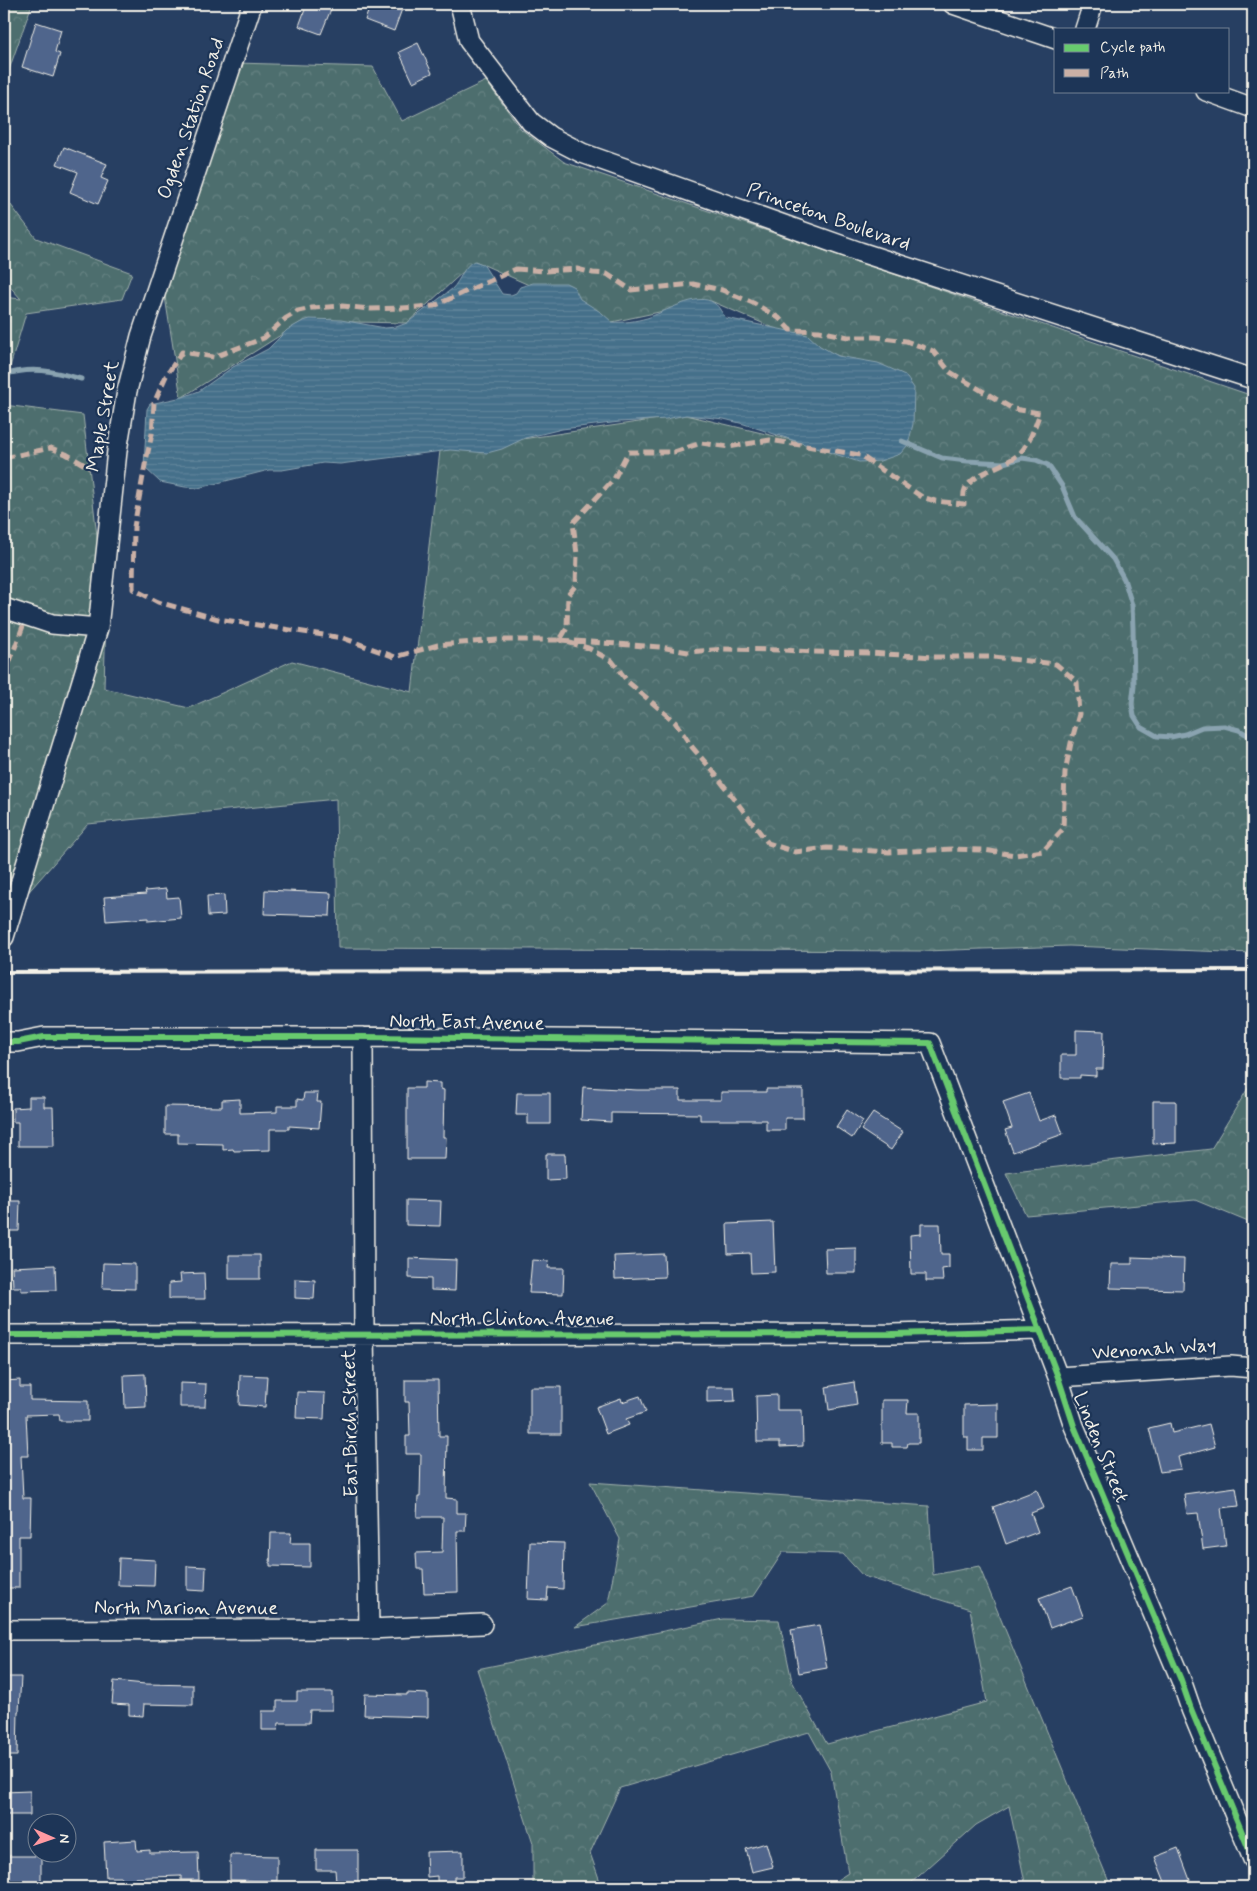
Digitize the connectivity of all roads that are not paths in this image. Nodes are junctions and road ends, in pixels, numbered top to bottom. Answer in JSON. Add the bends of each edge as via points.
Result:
{"nodes":[{"id":1,"x":252,"y":4,"type":"edge"},
{"id":2,"x":460,"y":4,"type":"edge"},
{"id":3,"x":953,"y":4,"type":"edge"},
{"id":4,"x":1093,"y":4,"type":"edge"},
{"id":5,"x":1085,"y":28,"type":"edge"},
{"id":6,"x":1054,"y":38,"type":"edge"},
{"id":7,"x":1209,"y":92,"type":"edge"},
{"id":8,"x":1253,"y":108,"type":"edge"},
{"id":9,"x":180,"y":217,"type":"joint"},
{"id":10,"x":1253,"y":379,"type":"edge"},
{"id":11,"x":4,"y":608,"type":"edge"},
{"id":12,"x":98,"y":628,"type":"junction"},
{"id":13,"x":4,"y":937,"type":"edge"},
{"id":14,"x":363,"y":1037,"type":"junction"},
{"id":15,"x":4,"y":1042,"type":"edge"},
{"id":16,"x":930,"y":1043,"type":"joint"},
{"id":17,"x":1040,"y":1330,"type":"junction"},
{"id":18,"x":364,"y":1334,"type":"junction"},
{"id":19,"x":4,"y":1335,"type":"edge"},
{"id":20,"x":1253,"y":1368,"type":"edge"},
{"id":21,"x":1058,"y":1377,"type":"junction"},
{"id":22,"x":482,"y":1624,"type":"dead end"},
{"id":23,"x":369,"y":1628,"type":"junction"},
{"id":24,"x":4,"y":1630,"type":"edge"},
{"id":25,"x":1253,"y":1859,"type":"edge"}],
"edges":[{"from":1,"to":9,"type":"street","name":"Ogden Station Road"},
{"from":2,"to":10,"type":"street","name":"Princeton Boulevard","via":[[469,41],[531,122],[582,153],[860,252]]},
{"from":3,"to":6,"type":"street"},
{"from":4,"to":5,"type":"street"},
{"from":7,"to":8,"type":"street"},
{"from":9,"to":12,"type":"street","name":"Maple Street","via":[[140,336],[127,391],[117,451]]},
{"from":11,"to":12,"type":"street","via":[[52,624]]},
{"from":12,"to":13,"type":"street","name":"Maple Street"},
{"from":14,"to":15,"type":"street","name":"North East Avenue","via":[[44,1038]]},
{"from":14,"to":16,"type":"street","name":"North East Avenue"},
{"from":14,"to":18,"type":"street","name":"East Birch Street"},
{"from":16,"to":17,"type":"street","name":"Linden Street"},
{"from":17,"to":18,"type":"street","name":"North Clinton Avenue","via":[[892,1334]]},
{"from":17,"to":21,"type":"street","name":"Linden Street"},
{"from":18,"to":19,"type":"street","name":"North Clinton Avenue"},
{"from":18,"to":23,"type":"street","name":"East Birch Street"},
{"from":20,"to":21,"type":"street","name":"Wenonah Way","via":[[1231,1366]]},
{"from":21,"to":25,"type":"street","name":"Linden Street","via":[[1074,1426]]},
{"from":22,"to":23,"type":"street","name":"North Marion Avenue"},
{"from":23,"to":24,"type":"street","name":"North Marion Avenue"}]}
